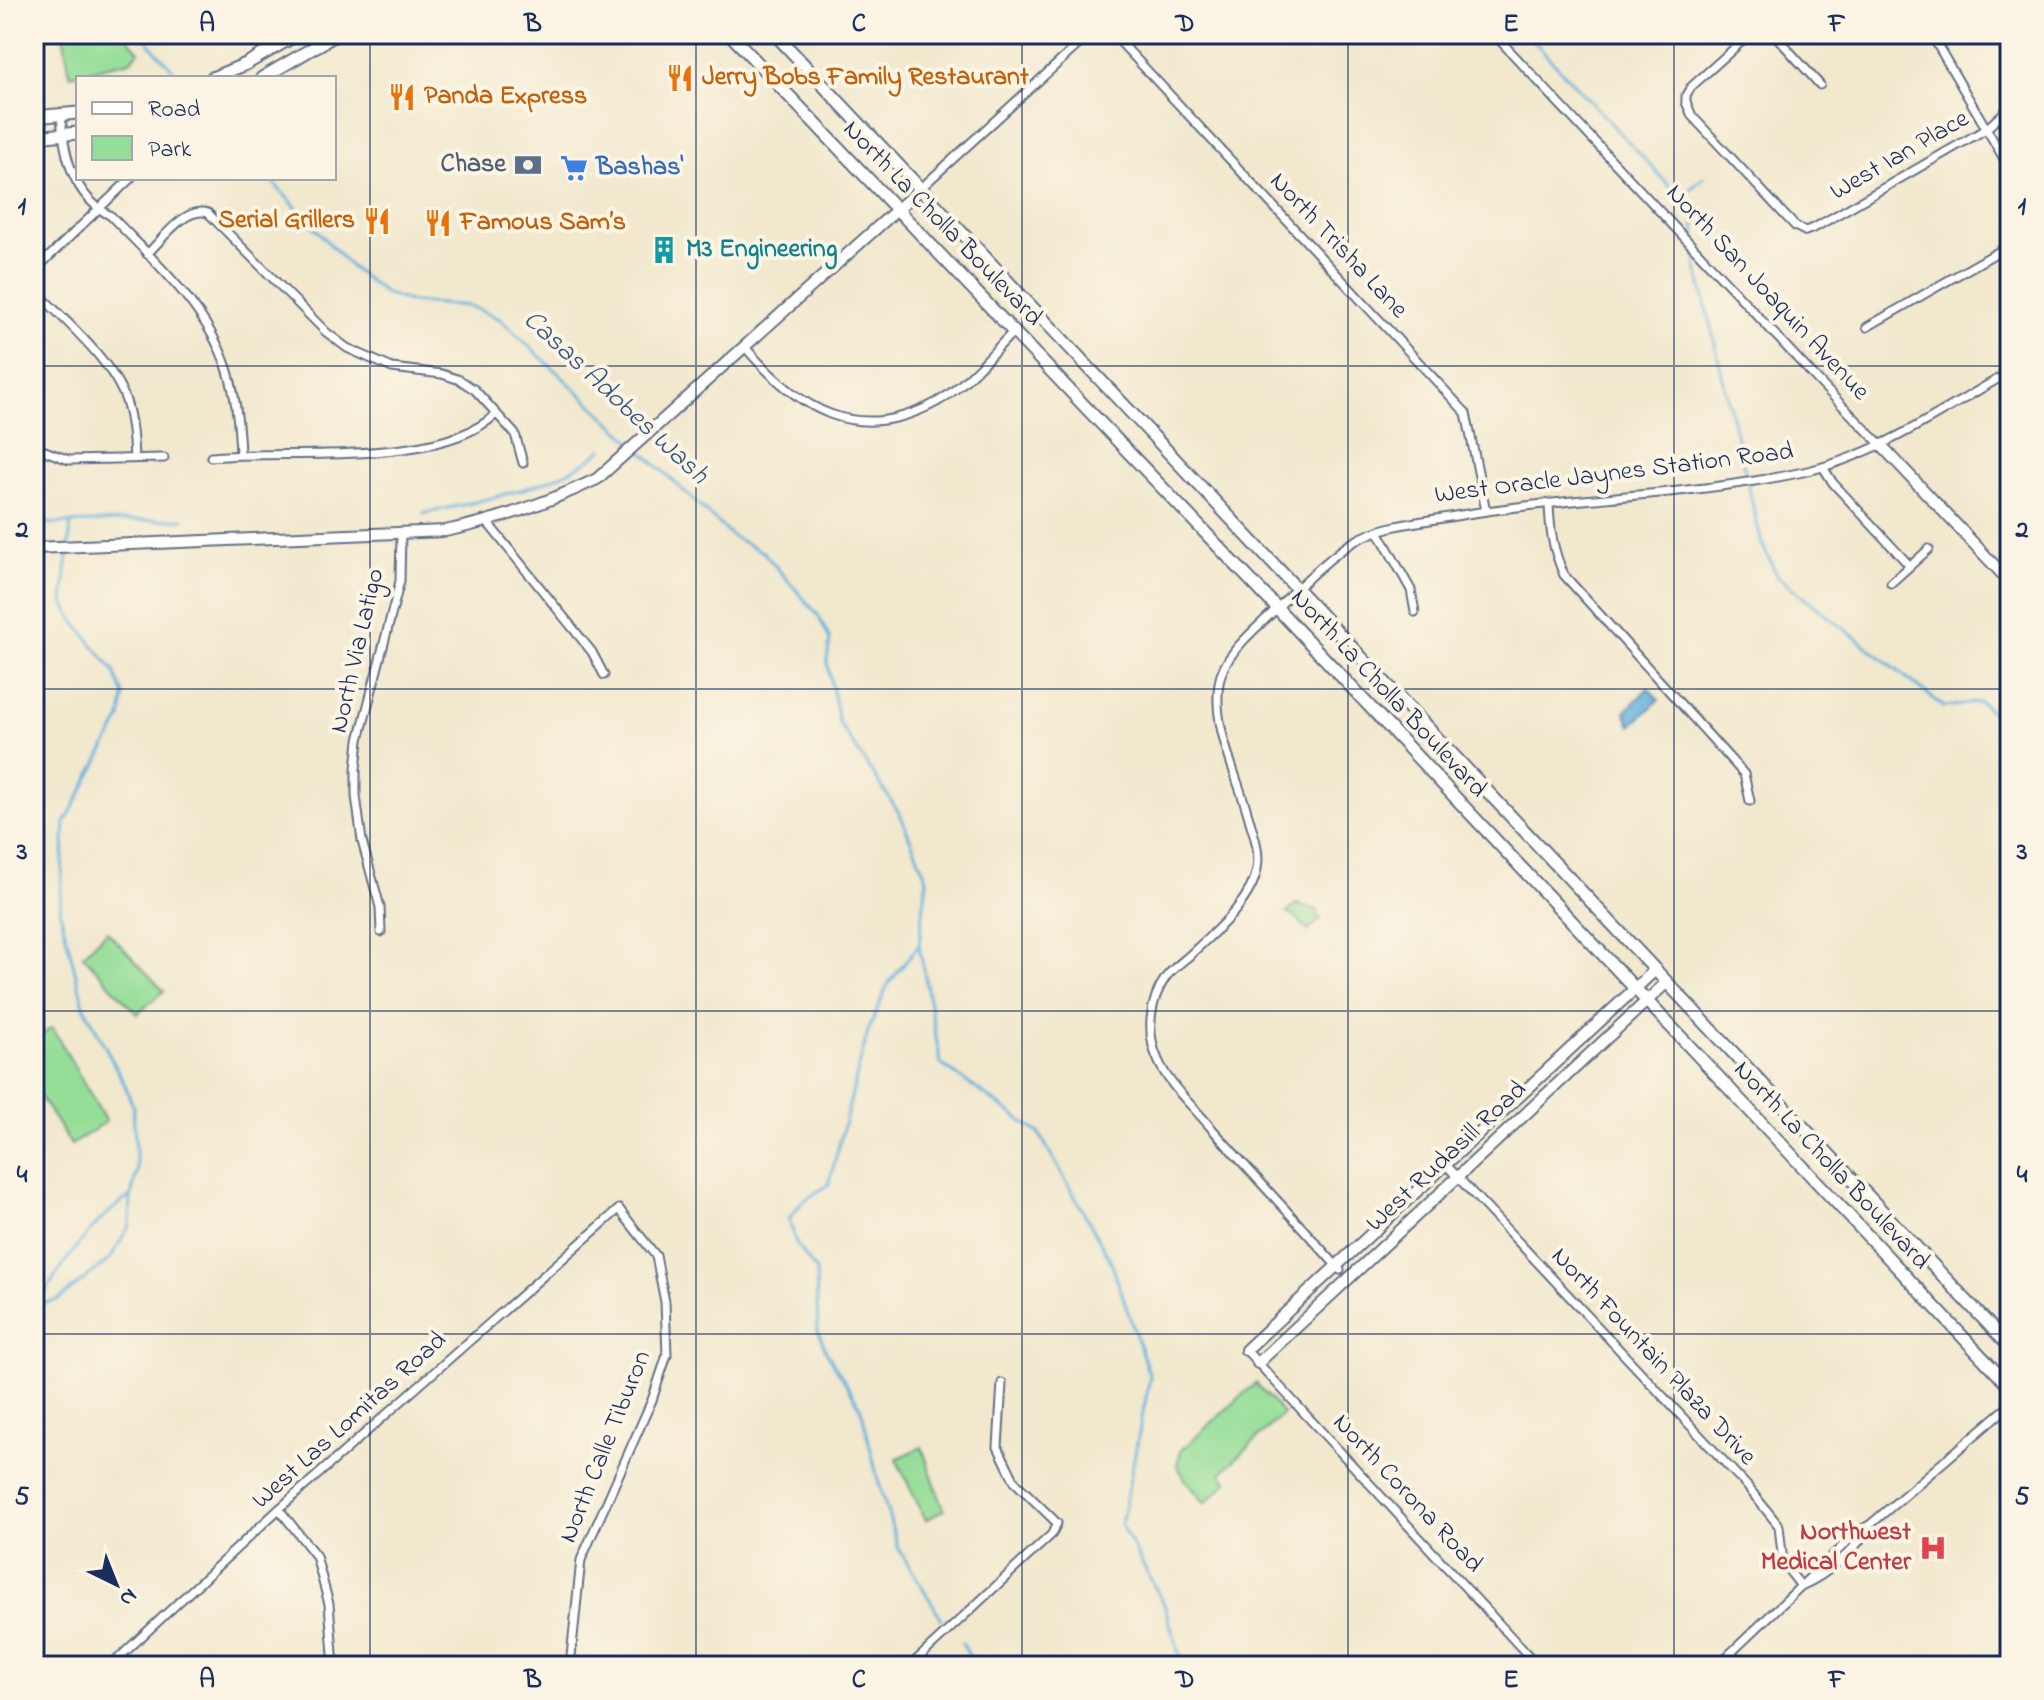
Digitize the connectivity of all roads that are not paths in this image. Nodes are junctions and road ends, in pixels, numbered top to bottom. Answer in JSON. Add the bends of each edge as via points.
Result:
{"nodes":[{"id":1,"x":298,"y":34,"type":"edge"},
{"id":2,"x":337,"y":34,"type":"edge"},
{"id":3,"x":730,"y":34,"type":"edge"},
{"id":4,"x":775,"y":34,"type":"edge"},
{"id":5,"x":1090,"y":34,"type":"edge"},
{"id":6,"x":1113,"y":34,"type":"edge"},
{"id":7,"x":1494,"y":34,"type":"edge"},
{"id":8,"x":1750,"y":34,"type":"edge"},
{"id":9,"x":1774,"y":34,"type":"edge"},
{"id":10,"x":1931,"y":34,"type":"edge"},
{"id":11,"x":217,"y":76,"type":"edge"},
{"id":12,"x":265,"y":76,"type":"edge"},
{"id":13,"x":1820,"y":85,"type":"dead end"},
{"id":14,"x":2010,"y":107,"type":"edge"},
{"id":15,"x":76,"y":113,"type":"edge"},
{"id":16,"x":61,"y":116,"type":"junction"},
{"id":17,"x":34,"y":117,"type":"edge"},
{"id":18,"x":1986,"y":129,"type":"junction"},
{"id":19,"x":76,"y":133,"type":"edge"},
{"id":20,"x":63,"y":136,"type":"junction"},
{"id":21,"x":34,"y":137,"type":"edge"},
{"id":22,"x":2010,"y":169,"type":"edge"},
{"id":23,"x":129,"y":180,"type":"edge"},
{"id":24,"x":920,"y":189,"type":"junction"},
{"id":25,"x":97,"y":209,"type":"junction"},
{"id":26,"x":897,"y":210,"type":"junction"},
{"id":27,"x":2010,"y":245,"type":"edge"},
{"id":28,"x":147,"y":254,"type":"junction"},
{"id":29,"x":34,"y":271,"type":"edge"},
{"id":30,"x":34,"y":289,"type":"edge"},
{"id":31,"x":1867,"y":327,"type":"dead end"},
{"id":32,"x":1014,"y":331,"type":"junction"},
{"id":33,"x":744,"y":346,"type":"junction"},
{"id":34,"x":2010,"y":372,"type":"edge"},
{"id":35,"x":496,"y":414,"type":"junction"},
{"id":36,"x":1881,"y":445,"type":"junction"},
{"id":37,"x":34,"y":447,"type":"edge"},
{"id":38,"x":240,"y":454,"type":"junction"},
{"id":39,"x":211,"y":457,"type":"dead end"},
{"id":40,"x":134,"y":458,"type":"junction"},
{"id":41,"x":164,"y":458,"type":"dead end"},
{"id":42,"x":523,"y":463,"type":"dead end"},
{"id":43,"x":1823,"y":467,"type":"junction"},
{"id":44,"x":1549,"y":504,"type":"junction"},
{"id":45,"x":1486,"y":511,"type":"junction"},
{"id":46,"x":487,"y":522,"type":"junction"},
{"id":47,"x":1378,"y":531,"type":"junction"},
{"id":48,"x":401,"y":534,"type":"junction"},
{"id":49,"x":34,"y":548,"type":"edge"},
{"id":50,"x":1929,"y":549,"type":"dead end"},
{"id":51,"x":1910,"y":566,"type":"junction"},
{"id":52,"x":2010,"y":582,"type":"edge"},
{"id":53,"x":1891,"y":583,"type":"dead end"},
{"id":54,"x":1296,"y":591,"type":"junction"},
{"id":55,"x":1277,"y":608,"type":"junction"},
{"id":56,"x":1415,"y":612,"type":"dead end"},
{"id":57,"x":604,"y":675,"type":"dead end"},
{"id":58,"x":1750,"y":801,"type":"dead end"},
{"id":59,"x":381,"y":932,"type":"dead end"},
{"id":60,"x":1654,"y":971,"type":"junction"},
{"id":61,"x":1666,"y":983,"type":"junction"},
{"id":62,"x":1634,"y":990,"type":"junction"},
{"id":63,"x":1645,"y":1002,"type":"junction"},
{"id":64,"x":1453,"y":1173,"type":"junction"},
{"id":65,"x":619,"y":1209,"type":"joint"},
{"id":66,"x":1338,"y":1268,"type":"junction"},
{"id":67,"x":2010,"y":1347,"type":"edge"},
{"id":68,"x":1246,"y":1350,"type":"joint"},
{"id":69,"x":1258,"y":1363,"type":"junction"},
{"id":70,"x":1002,"y":1383,"type":"dead end"},
{"id":71,"x":2010,"y":1387,"type":"edge"},
{"id":72,"x":2010,"y":1405,"type":"edge"},
{"id":73,"x":279,"y":1509,"type":"junction"},
{"id":74,"x":1801,"y":1586,"type":"junction"},
{"id":75,"x":110,"y":1666,"type":"edge"},
{"id":76,"x":334,"y":1666,"type":"edge"},
{"id":77,"x":570,"y":1666,"type":"edge"},
{"id":78,"x":910,"y":1666,"type":"edge"},
{"id":79,"x":1538,"y":1666,"type":"edge"},
{"id":80,"x":1717,"y":1666,"type":"edge"}],
"edges":[{"from":1,"to":11,"type":"main road"},
{"from":2,"to":12,"type":"main road"},
{"from":3,"to":26,"type":"main road","name":"North La Cholla Boulevard"},
{"from":4,"to":24,"type":"main road","name":"North La Cholla Boulevard"},
{"from":5,"to":24,"type":"street"},
{"from":6,"to":45,"type":"street","name":"North Trisha Lane","via":[[1466,413]]},
{"from":7,"to":36,"type":"street","name":"North San Joaquin Avenue"},
{"from":8,"to":18,"type":"street","name":"West Ian Place","via":[[1691,87],[1682,103],[1805,234]]},
{"from":9,"to":13,"type":"street"},
{"from":10,"to":18,"type":"street"},
{"from":14,"to":18,"type":"street","name":"West Ian Place"},
{"from":15,"to":16,"type":"main road"},
{"from":16,"to":17,"type":"main road"},
{"from":16,"to":20,"type":"street"},
{"from":18,"to":22,"type":"street"},
{"from":19,"to":20,"type":"main road"},
{"from":20,"to":21,"type":"main road"},
{"from":20,"to":25,"type":"street","via":[[74,177]]},
{"from":23,"to":25,"type":"street"},
{"from":24,"to":26,"type":"street"},
{"from":24,"to":54,"type":"main road","name":"North La Cholla Boulevard"},
{"from":25,"to":28,"type":"street","via":[[111,216]]},
{"from":25,"to":29,"type":"street"},
{"from":26,"to":32,"type":"main road","name":"North La Cholla Boulevard"},
{"from":26,"to":33,"type":"street"},
{"from":27,"to":31,"type":"street"},
{"from":28,"to":35,"type":"street","via":[[199,207],[347,348],[392,368],[460,380]]},
{"from":28,"to":38,"type":"street","via":[[194,305],[227,367]]},
{"from":30,"to":40,"type":"street","via":[[117,383],[131,418]]},
{"from":32,"to":33,"type":"street","via":[[939,401],[907,415],[869,422],[831,416],[798,398]]},
{"from":32,"to":55,"type":"main road","name":"North La Cholla Boulevard"},
{"from":33,"to":46,"type":"street","via":[[597,479]]},
{"from":34,"to":36,"type":"street","name":"West Oracle Jaynes Station Road"},
{"from":35,"to":38,"type":"street","via":[[474,431],[387,452]]},
{"from":35,"to":42,"type":"street","via":[[515,434]]},
{"from":36,"to":43,"type":"street","name":"West Oracle Jaynes Station Road"},
{"from":36,"to":52,"type":"street","name":"North San Joaquin Avenue"},
{"from":37,"to":40,"type":"street","via":[[69,460]]},
{"from":38,"to":39,"type":"street"},
{"from":40,"to":41,"type":"street"},
{"from":43,"to":44,"type":"street","name":"West Oracle Jaynes Station Road","via":[[1688,491]]},
{"from":43,"to":51,"type":"street"},
{"from":44,"to":45,"type":"street","name":"West Oracle Jaynes Station Road"},
{"from":44,"to":58,"type":"street","via":[[1553,551],[1564,575],[1744,774]]},
{"from":45,"to":47,"type":"street","name":"West Oracle Jaynes Station Road"},
{"from":46,"to":48,"type":"street"},
{"from":46,"to":57,"type":"street","via":[[592,652]]},
{"from":47,"to":54,"type":"street","name":"West Oracle Jaynes Station Road","via":[[1351,543]]},
{"from":47,"to":56,"type":"street","via":[[1401,566]]},
{"from":48,"to":49,"type":"street"},
{"from":48,"to":59,"type":"street","name":"North Via Latigo","via":[[400,581],[356,769],[362,841],[380,907]]},
{"from":50,"to":51,"type":"street"},
{"from":51,"to":53,"type":"street"},
{"from":54,"to":55,"type":"street","name":"West Oracle Jaynes Station Road"},
{"from":54,"to":60,"type":"main road","name":"North La Cholla Boulevard"},
{"from":55,"to":62,"type":"main road","name":"North La Cholla Boulevard"},
{"from":55,"to":66,"type":"street","name":"West Oracle Jaynes Station Road","via":[[1240,645],[1219,682],[1223,735],[1259,855],[1256,876],[1247,895],[1166,977],[1149,1024],[1155,1056],[1169,1082]]},
{"from":60,"to":61,"type":"main road","name":"North La Cholla Boulevard"},
{"from":60,"to":62,"type":"street","name":"West Rudasill Road"},
{"from":61,"to":63,"type":"street","name":"West Rudasill Road"},
{"from":61,"to":67,"type":"main road","name":"North La Cholla Boulevard"},
{"from":62,"to":63,"type":"main road","name":"North La Cholla Boulevard"},
{"from":62,"to":66,"type":"street","name":"West Rudasill Road"},
{"from":63,"to":64,"type":"street","name":"West Rudasill Road"},
{"from":63,"to":71,"type":"main road","name":"North La Cholla Boulevard"},
{"from":64,"to":69,"type":"street","name":"West Rudasill Road"},
{"from":64,"to":74,"type":"street","name":"North Fountain Plaza Drive","via":[[1775,1519],[1783,1563]]},
{"from":65,"to":73,"type":"street","name":"West Las Lomitas Road"},
{"from":65,"to":77,"type":"street","name":"North Calle Tiburon","via":[[656,1256],[667,1355],[581,1560]]},
{"from":66,"to":68,"type":"street","name":"West Rudasill Road"},
{"from":68,"to":69,"type":"street","name":"North Corona Road"},
{"from":69,"to":79,"type":"street","name":"North Corona Road"},
{"from":70,"to":78,"type":"street","via":[[998,1447],[1015,1482],[1057,1523],[1052,1534]]},
{"from":72,"to":74,"type":"street","via":[[1856,1533]]},
{"from":73,"to":75,"type":"street","name":"West Las Lomitas Road"},
{"from":73,"to":76,"type":"street","via":[[316,1556],[329,1604]]},
{"from":74,"to":80,"type":"street"}]}
